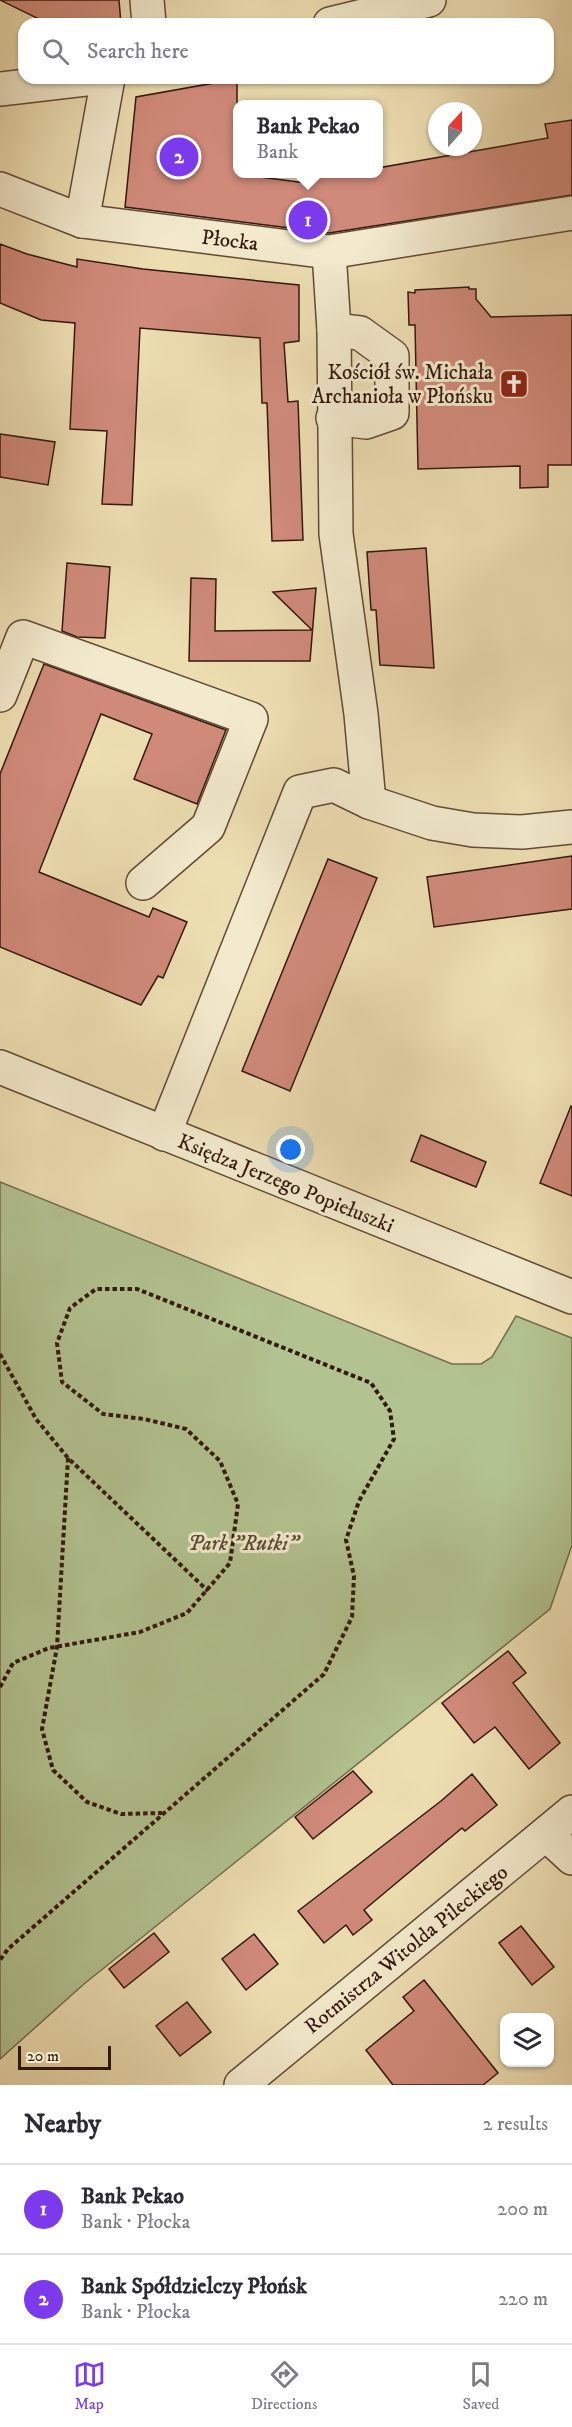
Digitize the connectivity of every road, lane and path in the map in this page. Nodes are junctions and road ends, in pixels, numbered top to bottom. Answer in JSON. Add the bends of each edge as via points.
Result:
{"nodes":[{"id":1,"x":147,"y":0,"type":"edge"},
{"id":2,"x":429,"y":0,"type":"edge"},
{"id":3,"x":148,"y":18,"type":"edge"},
{"id":4,"x":355,"y":18,"type":"edge"},
{"id":5,"x":43,"y":84,"type":"edge"},
{"id":6,"x":107,"y":84,"type":"edge"},
{"id":7,"x":0,"y":89,"type":"edge"},
{"id":8,"x":0,"y":189,"type":"edge"},
{"id":9,"x":572,"y":213,"type":"edge"},
{"id":10,"x":82,"y":221,"type":"junction"},
{"id":11,"x":329,"y":252,"type":"junction"},
{"id":12,"x":334,"y":330,"type":"junction"},
{"id":13,"x":333,"y":418,"type":"junction"},
{"id":14,"x":0,"y":695,"type":"edge"},
{"id":15,"x":369,"y":802,"type":"junction"},
{"id":16,"x":572,"y":827,"type":"edge"},
{"id":17,"x":143,"y":883,"type":"dead end"},
{"id":18,"x":0,"y":1067,"type":"edge"},
{"id":19,"x":164,"y":1134,"type":"junction"},
{"id":20,"x":572,"y":1298,"type":"edge"},
{"id":21,"x":0,"y":1354,"type":"edge"},
{"id":22,"x":68,"y":1458,"type":"junction"},
{"id":23,"x":208,"y":1591,"type":"junction"},
{"id":24,"x":57,"y":1647,"type":"junction"},
{"id":25,"x":0,"y":1687,"type":"edge"},
{"id":26,"x":572,"y":1812,"type":"edge"},
{"id":27,"x":163,"y":1814,"type":"junction"},
{"id":28,"x":546,"y":1834,"type":"junction"},
{"id":29,"x":572,"y":1858,"type":"edge"},
{"id":30,"x":0,"y":1960,"type":"edge"},
{"id":31,"x":241,"y":2085,"type":"edge"}],
"edges":[{"from":1,"to":3,"type":"street"},
{"from":2,"to":4,"type":"street"},
{"from":5,"to":7,"type":"street"},
{"from":6,"to":10,"type":"street"},
{"from":8,"to":10,"type":"street","name":"Płocka"},
{"from":9,"to":11,"type":"street","name":"Płocka"},
{"from":10,"to":11,"type":"street","name":"Płocka"},
{"from":11,"to":12,"type":"street"},
{"from":12,"to":13,"type":"street"},
{"from":12,"to":13,"type":"street","via":[[360,333],[392,356],[393,413],[366,422]]},
{"from":13,"to":15,"type":"street","via":[[336,534]]},
{"from":14,"to":17,"type":"street","via":[[23,637],[251,719],[208,827]]},
{"from":15,"to":16,"type":"street","via":[[432,823],[473,830],[522,832]]},
{"from":15,"to":19,"type":"street","via":[[334,785],[300,792]]},
{"from":18,"to":19,"type":"street","name":"Księdza Jerzego Popiełuszki"},
{"from":19,"to":20,"type":"street","name":"Księdza Jerzego Popiełuszki"},
{"from":21,"to":22,"type":"path","via":[[36,1419]]},
{"from":22,"to":23,"type":"path"},
{"from":22,"to":24,"type":"path"},
{"from":23,"to":24,"type":"path","via":[[187,1613],[140,1632]]},
{"from":23,"to":27,"type":"path","via":[[230,1563],[238,1504],[220,1461],[186,1430],[103,1414],[62,1382],[57,1343],[70,1308],[96,1289],[137,1289],[371,1383],[390,1411],[394,1439],[359,1501],[346,1540],[354,1576],[352,1617],[324,1674]]},
{"from":24,"to":25,"type":"path","via":[[13,1663]]},
{"from":24,"to":27,"type":"path","via":[[42,1729],[53,1770],[87,1802],[121,1814]]},
{"from":26,"to":28,"type":"street","name":"Rotmistrza Witolda Pileckiego"},
{"from":27,"to":30,"type":"path"},
{"from":28,"to":29,"type":"street"},
{"from":28,"to":31,"type":"street","name":"Rotmistrza Witolda Pileckiego"}]}
